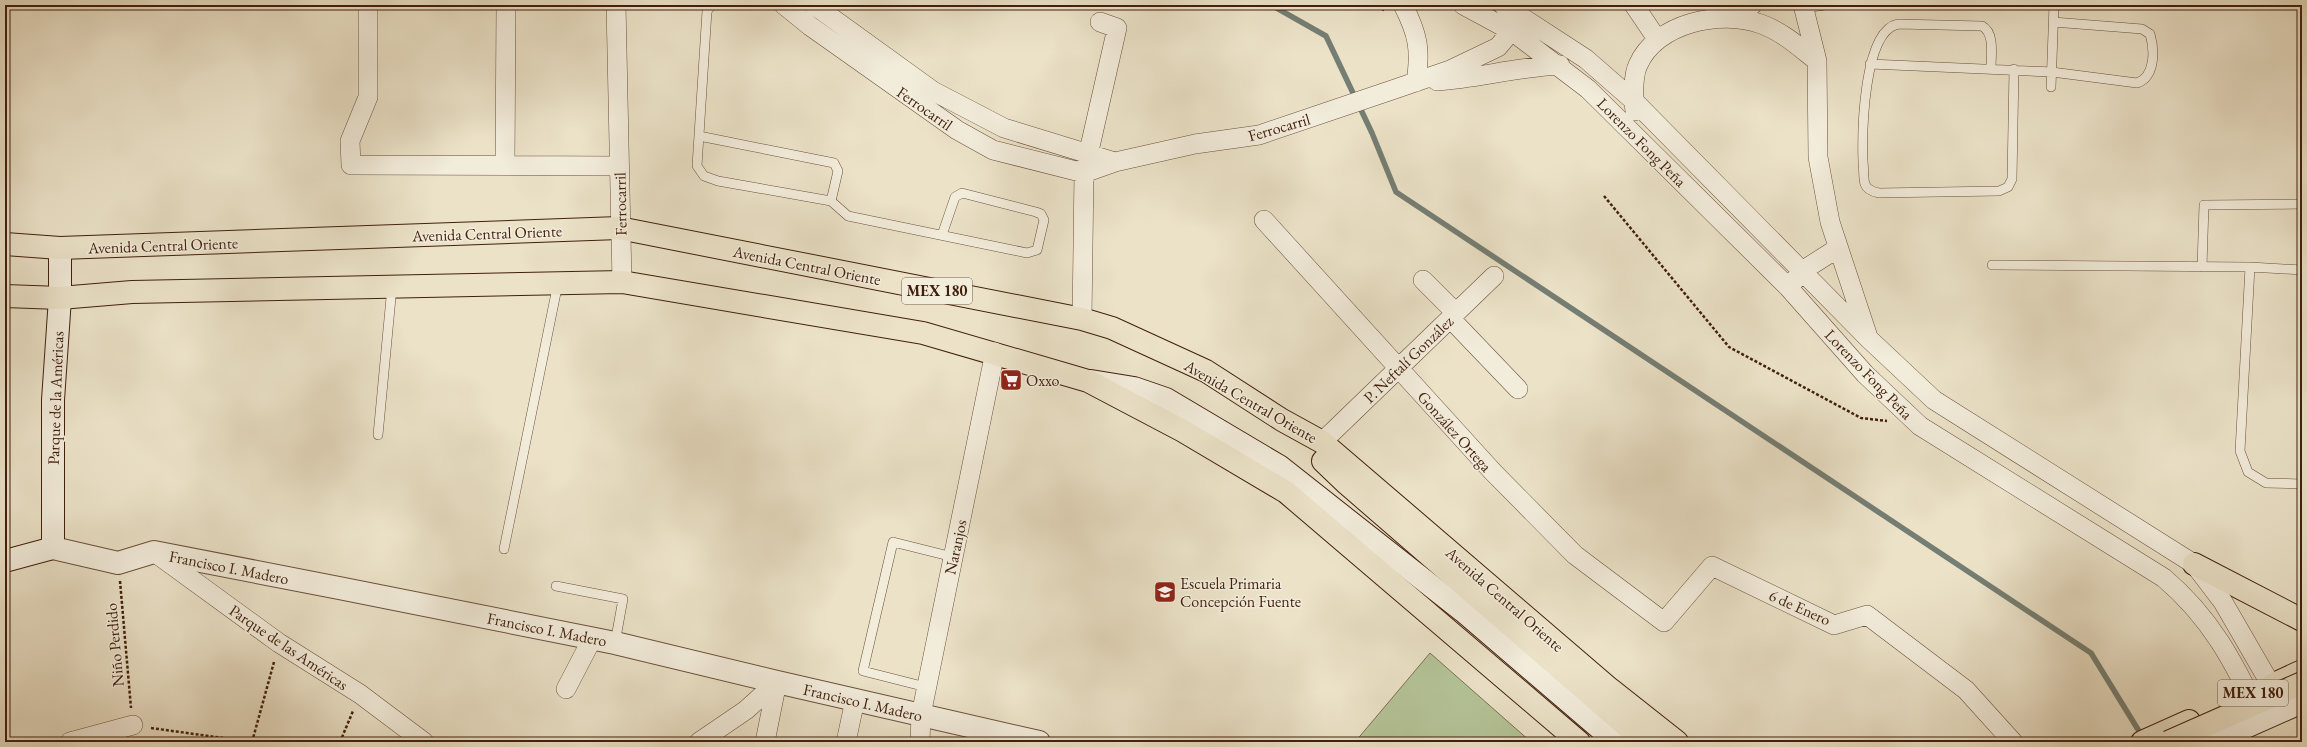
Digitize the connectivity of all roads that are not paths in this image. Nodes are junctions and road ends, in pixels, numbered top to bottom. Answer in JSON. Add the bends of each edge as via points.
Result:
{"nodes":[{"id":1,"x":368,"y":5,"type":"edge"},
{"id":2,"x":506,"y":5,"type":"edge"},
{"id":3,"x":616,"y":5,"type":"edge"},
{"id":4,"x":712,"y":5,"type":"edge"},
{"id":5,"x":784,"y":5,"type":"edge"},
{"id":6,"x":814,"y":5,"type":"edge"},
{"id":7,"x":1403,"y":5,"type":"edge"},
{"id":8,"x":1464,"y":5,"type":"edge"},
{"id":9,"x":1503,"y":5,"type":"edge"},
{"id":10,"x":1634,"y":5,"type":"edge"},
{"id":11,"x":1752,"y":5,"type":"edge"},
{"id":12,"x":1824,"y":5,"type":"edge"},
{"id":13,"x":2054,"y":5,"type":"edge"},
{"id":14,"x":1804,"y":7,"type":"edge"},
{"id":15,"x":1732,"y":18,"type":"junction"},
{"id":16,"x":1100,"y":22,"type":"dead end"},
{"id":17,"x":2053,"y":22,"type":"junction"},
{"id":18,"x":1518,"y":25,"type":"junction"},
{"id":19,"x":1657,"y":39,"type":"junction"},
{"id":20,"x":1817,"y":61,"type":"junction"},
{"id":21,"x":1870,"y":64,"type":"junction"},
{"id":22,"x":1560,"y":65,"type":"junction"},
{"id":23,"x":1991,"y":68,"type":"junction"},
{"id":24,"x":2014,"y":69,"type":"junction"},
{"id":25,"x":2052,"y":72,"type":"junction"},
{"id":26,"x":1416,"y":82,"type":"junction"},
{"id":27,"x":2051,"y":87,"type":"dead end"},
{"id":28,"x":1634,"y":101,"type":"junction"},
{"id":29,"x":699,"y":136,"type":"junction"},
{"id":30,"x":1638,"y":138,"type":"junction"},
{"id":31,"x":1088,"y":152,"type":"junction"},
{"id":32,"x":1115,"y":162,"type":"junction"},
{"id":33,"x":505,"y":165,"type":"junction"},
{"id":34,"x":619,"y":166,"type":"junction"},
{"id":35,"x":1084,"y":173,"type":"junction"},
{"id":36,"x":831,"y":201,"type":"junction"},
{"id":37,"x":2302,"y":204,"type":"edge"},
{"id":38,"x":1264,"y":220,"type":"dead end"},
{"id":39,"x":620,"y":228,"type":"junction"},
{"id":40,"x":942,"y":235,"type":"junction"},
{"id":41,"x":5,"y":244,"type":"edge"},
{"id":42,"x":60,"y":248,"type":"junction"},
{"id":43,"x":1838,"y":248,"type":"junction"},
{"id":44,"x":1992,"y":265,"type":"dead end"},
{"id":45,"x":2202,"y":267,"type":"junction"},
{"id":46,"x":2250,"y":267,"type":"junction"},
{"id":47,"x":2302,"y":270,"type":"edge"},
{"id":48,"x":1802,"y":271,"type":"junction"},
{"id":49,"x":1494,"y":276,"type":"dead end"},
{"id":50,"x":1423,"y":280,"type":"dead end"},
{"id":51,"x":622,"y":282,"type":"junction"},
{"id":52,"x":558,"y":283,"type":"junction"},
{"id":53,"x":392,"y":287,"type":"junction"},
{"id":54,"x":1788,"y":287,"type":"junction"},
{"id":55,"x":5,"y":296,"type":"edge"},
{"id":56,"x":60,"y":298,"type":"junction"},
{"id":57,"x":1453,"y":315,"type":"junction"},
{"id":58,"x":1082,"y":319,"type":"junction"},
{"id":59,"x":1869,"y":339,"type":"junction"},
{"id":60,"x":995,"y":352,"type":"junction"},
{"id":61,"x":1398,"y":368,"type":"junction"},
{"id":62,"x":1088,"y":380,"type":"junction"},
{"id":63,"x":1518,"y":389,"type":"dead end"},
{"id":64,"x":1934,"y":400,"type":"junction"},
{"id":65,"x":1282,"y":420,"type":"junction"},
{"id":66,"x":1920,"y":426,"type":"junction"},
{"id":67,"x":378,"y":435,"type":"dead end"},
{"id":68,"x":1322,"y":442,"type":"junction"},
{"id":69,"x":2302,"y":484,"type":"edge"},
{"id":70,"x":53,"y":548,"type":"junction"},
{"id":71,"x":504,"y":549,"type":"dead end"},
{"id":72,"x":154,"y":552,"type":"junction"},
{"id":73,"x":953,"y":557,"type":"junction"},
{"id":74,"x":5,"y":561,"type":"edge"},
{"id":75,"x":2194,"y":564,"type":"junction"},
{"id":76,"x":556,"y":586,"type":"dead end"},
{"id":77,"x":1470,"y":604,"type":"junction"},
{"id":78,"x":2302,"y":620,"type":"edge"},
{"id":79,"x":1664,"y":622,"type":"joint"},
{"id":80,"x":592,"y":639,"type":"junction"},
{"id":81,"x":615,"y":643,"type":"junction"},
{"id":82,"x":2302,"y":671,"type":"edge"},
{"id":83,"x":777,"y":682,"type":"junction"},
{"id":84,"x":2302,"y":683,"type":"edge"},
{"id":85,"x":2271,"y":685,"type":"junction"},
{"id":86,"x":926,"y":687,"type":"junction"},
{"id":87,"x":566,"y":689,"type":"dead end"},
{"id":88,"x":2249,"y":694,"type":"junction"},
{"id":89,"x":855,"y":700,"type":"junction"},
{"id":90,"x":2302,"y":702,"type":"edge"},
{"id":91,"x":921,"y":715,"type":"junction"},
{"id":92,"x":133,"y":725,"type":"road end"},
{"id":93,"x":2297,"y":729,"type":"edge"},
{"id":94,"x":2264,"y":740,"type":"edge"},
{"id":95,"x":1025,"y":741,"type":"edge"},
{"id":96,"x":70,"y":742,"type":"edge"},
{"id":97,"x":424,"y":742,"type":"edge"},
{"id":98,"x":698,"y":742,"type":"edge"},
{"id":99,"x":765,"y":742,"type":"edge"},
{"id":100,"x":846,"y":742,"type":"edge"},
{"id":101,"x":920,"y":742,"type":"edge"},
{"id":102,"x":1579,"y":742,"type":"edge"},
{"id":103,"x":1616,"y":742,"type":"edge"},
{"id":104,"x":1645,"y":742,"type":"edge"},
{"id":105,"x":1677,"y":742,"type":"edge"},
{"id":106,"x":2013,"y":742,"type":"edge"},
{"id":107,"x":2142,"y":742,"type":"edge"},
{"id":108,"x":2168,"y":742,"type":"edge"},
{"id":109,"x":2212,"y":742,"type":"edge"}],
"edges":[{"from":1,"to":33,"type":"street","via":[[368,97],[350,140],[351,165]]},
{"from":2,"to":33,"type":"street"},
{"from":3,"to":34,"type":"street","name":"Ferrocarril"},
{"from":4,"to":29,"type":"lane","via":[[707,11]]},
{"from":5,"to":35,"type":"street","name":"Ferrocarril","via":[[963,133],[993,150]]},
{"from":6,"to":31,"type":"street","name":"Ferrocarril","via":[[932,91],[1004,128]]},
{"from":7,"to":26,"type":"street","via":[[1418,41],[1419,63]]},
{"from":8,"to":18,"type":"street","name":"Lorenzo Fong Peña"},
{"from":9,"to":18,"type":"street","name":"Lorenzo Fong Peña"},
{"from":10,"to":19,"type":"street"},
{"from":11,"to":15,"type":"street"},
{"from":12,"to":14,"type":"lane"},
{"from":13,"to":17,"type":"lane"},
{"from":14,"to":20,"type":"street"},
{"from":15,"to":19,"type":"street","via":[[1690,24]]},
{"from":15,"to":20,"type":"street","via":[[1761,24],[1782,33]]},
{"from":16,"to":31,"type":"street","via":[[1117,28]]},
{"from":17,"to":25,"type":"lane"},
{"from":17,"to":25,"type":"lane","via":[[2142,29],[2150,34],[2153,44],[2150,74],[2144,81],[2137,83]]},
{"from":18,"to":22,"type":"street","name":"Lorenzo Fong Peña"},
{"from":18,"to":26,"type":"street","name":"Ferrocarril","via":[[1498,47],[1450,70]]},
{"from":18,"to":28,"type":"street","name":"Lorenzo Fong Peña","via":[[1586,59]]},
{"from":19,"to":28,"type":"street","via":[[1637,65]]},
{"from":20,"to":43,"type":"street","via":[[1818,157],[1830,222]]},
{"from":21,"to":23,"type":"lane"},
{"from":21,"to":23,"type":"lane","via":[[1885,31],[1891,26],[1982,26],[1987,29],[1990,36]]},
{"from":21,"to":24,"type":"lane","via":[[1864,107],[1865,184],[1871,191],[1879,193],[1999,191],[2008,187],[2012,179]]},
{"from":22,"to":26,"type":"street","name":"Ferrocarril","via":[[1535,66],[1466,79]]},
{"from":22,"to":30,"type":"street","name":"Lorenzo Fong Peña"},
{"from":23,"to":24,"type":"lane"},
{"from":24,"to":25,"type":"lane"},
{"from":25,"to":27,"type":"lane"},
{"from":26,"to":32,"type":"street","name":"Ferrocarril","via":[[1259,135],[1195,144]]},
{"from":28,"to":30,"type":"street"},
{"from":28,"to":48,"type":"street","name":"Lorenzo Fong Peña"},
{"from":29,"to":36,"type":"lane","via":[[697,166],[704,176],[718,181]]},
{"from":29,"to":36,"type":"lane","via":[[834,163],[838,171]]},
{"from":30,"to":54,"type":"street","name":"Lorenzo Fong Peña"},
{"from":31,"to":32,"type":"street","name":"Ferrocarril"},
{"from":31,"to":35,"type":"street"},
{"from":32,"to":35,"type":"street","name":"Ferrocarril"},
{"from":33,"to":34,"type":"street"},
{"from":34,"to":39,"type":"street","name":"Ferrocarril"},
{"from":35,"to":58,"type":"street"},
{"from":36,"to":40,"type":"lane","via":[[848,216]]},
{"from":37,"to":45,"type":"lane","via":[[2204,205]]},
{"from":38,"to":61,"type":"street","name":"González Ortega"},
{"from":39,"to":42,"type":"main road","name":"Avenida Central Oriente","number":"MEX 180"},
{"from":39,"to":51,"type":"street","name":"Ferrocarril"},
{"from":39,"to":58,"type":"main road","name":"Avenida Central Oriente","number":"MEX 180"},
{"from":40,"to":40,"type":"lane","via":[[1033,252],[1037,250],[1044,220],[1041,214],[1036,212],[962,194],[955,197]]},
{"from":41,"to":42,"type":"main road","number":"MEX 180"},
{"from":42,"to":56,"type":"main road","name":"Parque de la Américas"},
{"from":43,"to":48,"type":"street"},
{"from":43,"to":59,"type":"street"},
{"from":44,"to":45,"type":"lane"},
{"from":45,"to":46,"type":"lane"},
{"from":46,"to":47,"type":"lane"},
{"from":46,"to":69,"type":"lane","via":[[2240,451],[2248,472],[2266,483]]},
{"from":48,"to":54,"type":"street"},
{"from":48,"to":59,"type":"street","name":"Lorenzo Fong Peña"},
{"from":49,"to":57,"type":"street","name":"P. Neftalí González"},
{"from":50,"to":57,"type":"street"},
{"from":51,"to":52,"type":"main road"},
{"from":51,"to":60,"type":"main road","via":[[923,333]]},
{"from":52,"to":53,"type":"main road"},
{"from":52,"to":71,"type":"lane"},
{"from":53,"to":56,"type":"main road","via":[[132,292]]},
{"from":53,"to":67,"type":"lane"},
{"from":54,"to":66,"type":"street","name":"Lorenzo Fong Peña","via":[[1865,374]]},
{"from":55,"to":56,"type":"main road"},
{"from":56,"to":70,"type":"main road","name":"Parque de la Américas","via":[[53,400]]},
{"from":57,"to":61,"type":"street","name":"P. Neftalí González"},
{"from":57,"to":63,"type":"street"},
{"from":58,"to":65,"type":"main road","name":"Avenida Central Oriente","number":"MEX 180","via":[[1112,328],[1206,371]]},
{"from":59,"to":64,"type":"street","name":"Lorenzo Fong Peña"},
{"from":60,"to":62,"type":"main road"},
{"from":60,"to":73,"type":"street","name":"Naranjos"},
{"from":61,"to":68,"type":"street","name":"P. Neftalí González"},
{"from":61,"to":79,"type":"street","name":"González Ortega","via":[[1493,472],[1575,555]]},
{"from":62,"to":77,"type":"main road","via":[[1134,388],[1166,399],[1279,466]]},
{"from":62,"to":102,"type":"main road","via":[[1183,431],[1286,492]]},
{"from":64,"to":66,"type":"street"},
{"from":64,"to":75,"type":"street","name":"Lorenzo Fong Peña"},
{"from":65,"to":68,"type":"main road","name":"Avenida Central Oriente","number":"MEX 180"},
{"from":65,"to":77,"type":"main road"},
{"from":66,"to":88,"type":"street","name":"Lorenzo Fong Peña","via":[[2164,578],[2188,598],[2220,640]]},
{"from":68,"to":105,"type":"main road","name":"Avenida Central Oriente","number":"MEX 180","via":[[1610,689]]},
{"from":70,"to":72,"type":"main road","name":"Francisco I. Madero","via":[[118,563]]},
{"from":70,"to":74,"type":"main road"},
{"from":72,"to":80,"type":"main road","name":"Francisco I. Madero"},
{"from":72,"to":97,"type":"street","name":"Parque de las Américas","via":[[279,643],[360,694]]},
{"from":73,"to":86,"type":"street","name":"Naranjos"},
{"from":73,"to":86,"type":"lane","via":[[893,542],[863,671]]},
{"from":75,"to":78,"type":"main road"},
{"from":75,"to":85,"type":"street","name":"Lorenzo Fong Peña","via":[[2223,602]]},
{"from":76,"to":81,"type":"lane","via":[[623,599]]},
{"from":77,"to":103,"type":"main road"},
{"from":77,"to":104,"type":"main road"},
{"from":79,"to":106,"type":"street","name":"6 de Enero","via":[[1712,566],[1834,625],[1867,615],[1966,690]]},
{"from":80,"to":81,"type":"main road","name":"Francisco I. Madero"},
{"from":80,"to":87,"type":"street"},
{"from":81,"to":83,"type":"main road","name":"Francisco I. Madero"},
{"from":82,"to":85,"type":"main road","number":"MEX 180"},
{"from":83,"to":89,"type":"main road","name":"Francisco I. Madero"},
{"from":83,"to":98,"type":"street","via":[[746,710]]},
{"from":83,"to":99,"type":"street"},
{"from":84,"to":108,"type":"main road","bridge":true},
{"from":85,"to":88,"type":"main road","number":"MEX 180"},
{"from":85,"to":93,"type":"street","name":"Lorenzo Fong Peña"},
{"from":86,"to":91,"type":"street","name":"Naranjos"},
{"from":88,"to":94,"type":"street","name":"Lorenzo Fong Peña"},
{"from":88,"to":107,"type":"main road","number":"MEX 180"},
{"from":89,"to":91,"type":"main road","name":"Francisco I. Madero"},
{"from":89,"to":100,"type":"street"},
{"from":90,"to":109,"type":"main road","bridge":true},
{"from":91,"to":95,"type":"main road","name":"Francisco I. Madero"},
{"from":91,"to":101,"type":"street","name":"Naranjos"},
{"from":92,"to":96,"type":"street"},
{"from":93,"to":94,"type":"main road","number":"MEX 180"}]}
